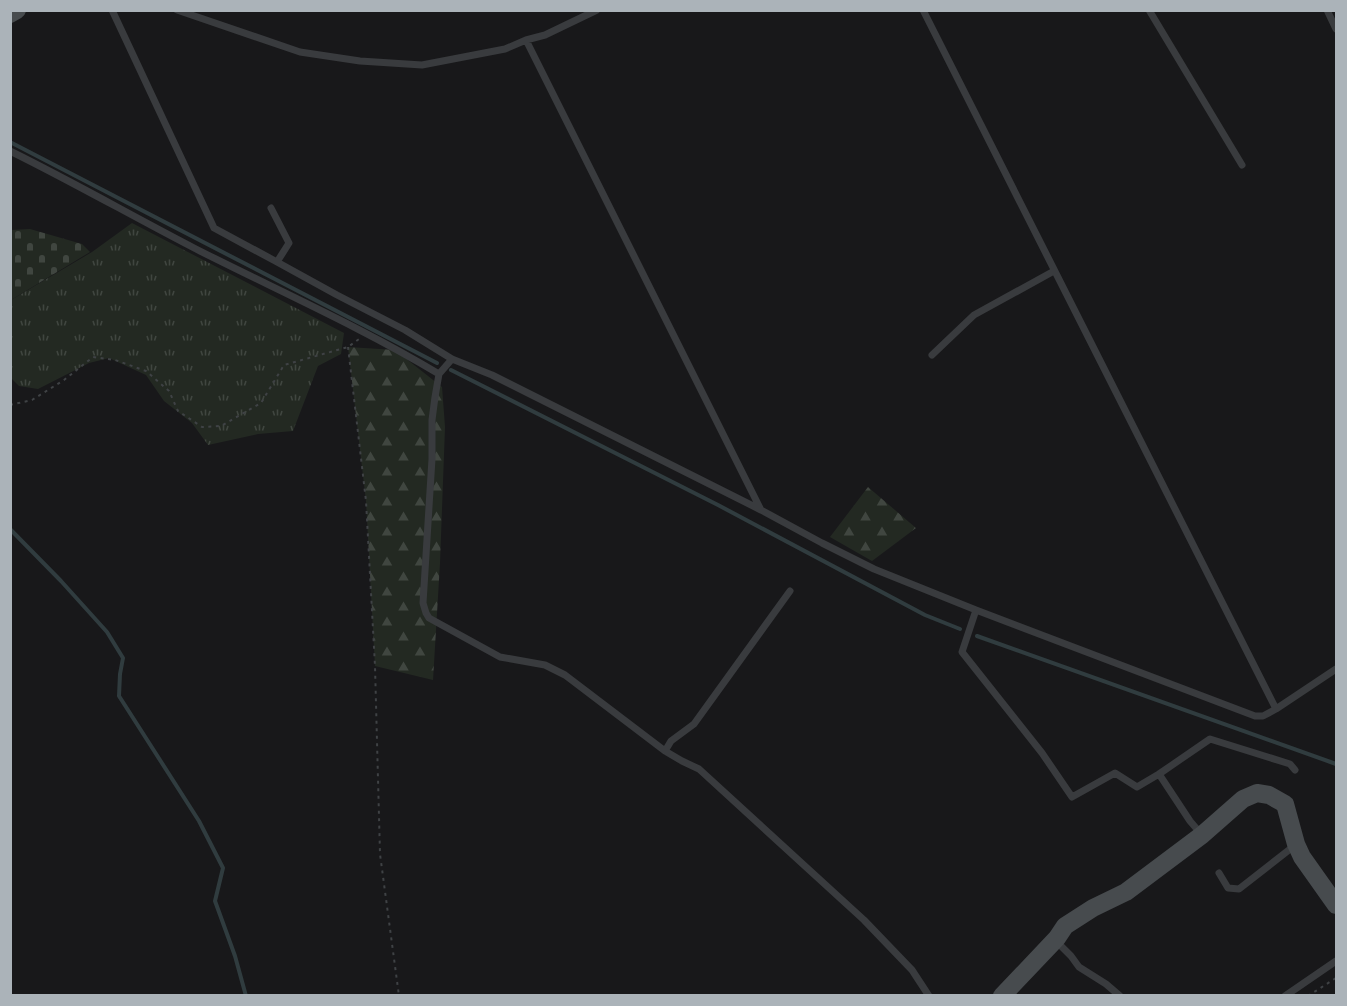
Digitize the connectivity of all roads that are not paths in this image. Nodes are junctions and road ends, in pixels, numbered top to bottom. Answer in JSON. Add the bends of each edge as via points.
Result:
{"nodes":[{"id":1,"x":17,"y":10,"type":"edge"},
{"id":2,"x":111,"y":10,"type":"edge"},
{"id":3,"x":177,"y":10,"type":"edge"},
{"id":4,"x":597,"y":10,"type":"edge"},
{"id":5,"x":923,"y":10,"type":"edge"},
{"id":6,"x":1149,"y":10,"type":"edge"},
{"id":7,"x":1327,"y":10,"type":"edge"},
{"id":8,"x":10,"y":14,"type":"edge"},
{"id":9,"x":1336,"y":29,"type":"edge"},
{"id":10,"x":526,"y":40,"type":"junction"},
{"id":11,"x":10,"y":151,"type":"edge"},
{"id":12,"x":1242,"y":165,"type":"dead end"},
{"id":13,"x":271,"y":208,"type":"dead end"},
{"id":14,"x":277,"y":262,"type":"junction"},
{"id":15,"x":1054,"y":271,"type":"junction"},
{"id":16,"x":932,"y":355,"type":"dead end"},
{"id":17,"x":452,"y":359,"type":"junction"},
{"id":18,"x":439,"y":374,"type":"junction"},
{"id":19,"x":761,"y":510,"type":"junction"},
{"id":20,"x":790,"y":591,"type":"dead end"},
{"id":21,"x":976,"y":610,"type":"junction"},
{"id":22,"x":1336,"y":669,"type":"edge"},
{"id":23,"x":1276,"y":709,"type":"junction"},
{"id":24,"x":665,"y":751,"type":"junction"},
{"id":25,"x":1295,"y":770,"type":"dead end"},
{"id":26,"x":1159,"y":774,"type":"junction"},
{"id":27,"x":1202,"y":835,"type":"junction"},
{"id":28,"x":1296,"y":844,"type":"junction"},
{"id":29,"x":1219,"y":873,"type":"dead end"},
{"id":30,"x":1336,"y":905,"type":"edge"},
{"id":31,"x":1057,"y":938,"type":"junction"},
{"id":32,"x":1336,"y":961,"type":"edge"},
{"id":33,"x":928,"y":996,"type":"edge"},
{"id":34,"x":1002,"y":996,"type":"edge"},
{"id":35,"x":1120,"y":996,"type":"edge"},
{"id":36,"x":1285,"y":996,"type":"edge"}],
"edges":[{"from":1,"to":8,"type":"street"},
{"from":2,"to":14,"type":"lane","via":[[214,228]]},
{"from":3,"to":10,"type":"lane","via":[[300,51],[360,61],[422,65],[505,49]]},
{"from":4,"to":10,"type":"lane"},
{"from":5,"to":15,"type":"lane"},
{"from":6,"to":12,"type":"lane"},
{"from":7,"to":9,"type":"lane"},
{"from":10,"to":19,"type":"lane"},
{"from":11,"to":18,"type":"lane"},
{"from":13,"to":14,"type":"lane","via":[[289,243]]},
{"from":14,"to":17,"type":"lane"},
{"from":15,"to":16,"type":"lane","via":[[974,315]]},
{"from":15,"to":23,"type":"lane"},
{"from":17,"to":18,"type":"lane"},
{"from":17,"to":19,"type":"lane","via":[[492,375]]},
{"from":18,"to":24,"type":"lane","via":[[432,420],[423,603],[426,613],[500,657],[545,665],[565,675]]},
{"from":19,"to":21,"type":"lane","via":[[874,569]]},
{"from":20,"to":24,"type":"lane","via":[[694,723]]},
{"from":21,"to":23,"type":"lane","via":[[1255,716]]},
{"from":21,"to":26,"type":"lane","via":[[962,652],[1072,797],[1115,773],[1137,787]]},
{"from":22,"to":23,"type":"lane"},
{"from":24,"to":33,"type":"lane","via":[[699,769],[864,920],[912,970]]},
{"from":25,"to":26,"type":"lane","via":[[1290,764],[1210,739]]},
{"from":26,"to":27,"type":"lane"},
{"from":27,"to":28,"type":"street","via":[[1243,799],[1257,793],[1285,804]]},
{"from":27,"to":31,"type":"street","via":[[1126,892],[1065,926]]},
{"from":28,"to":29,"type":"lane","via":[[1239,890],[1228,888]]},
{"from":28,"to":30,"type":"street"},
{"from":31,"to":34,"type":"street"},
{"from":31,"to":35,"type":"lane","via":[[1079,967]]},
{"from":32,"to":36,"type":"lane"}]}
